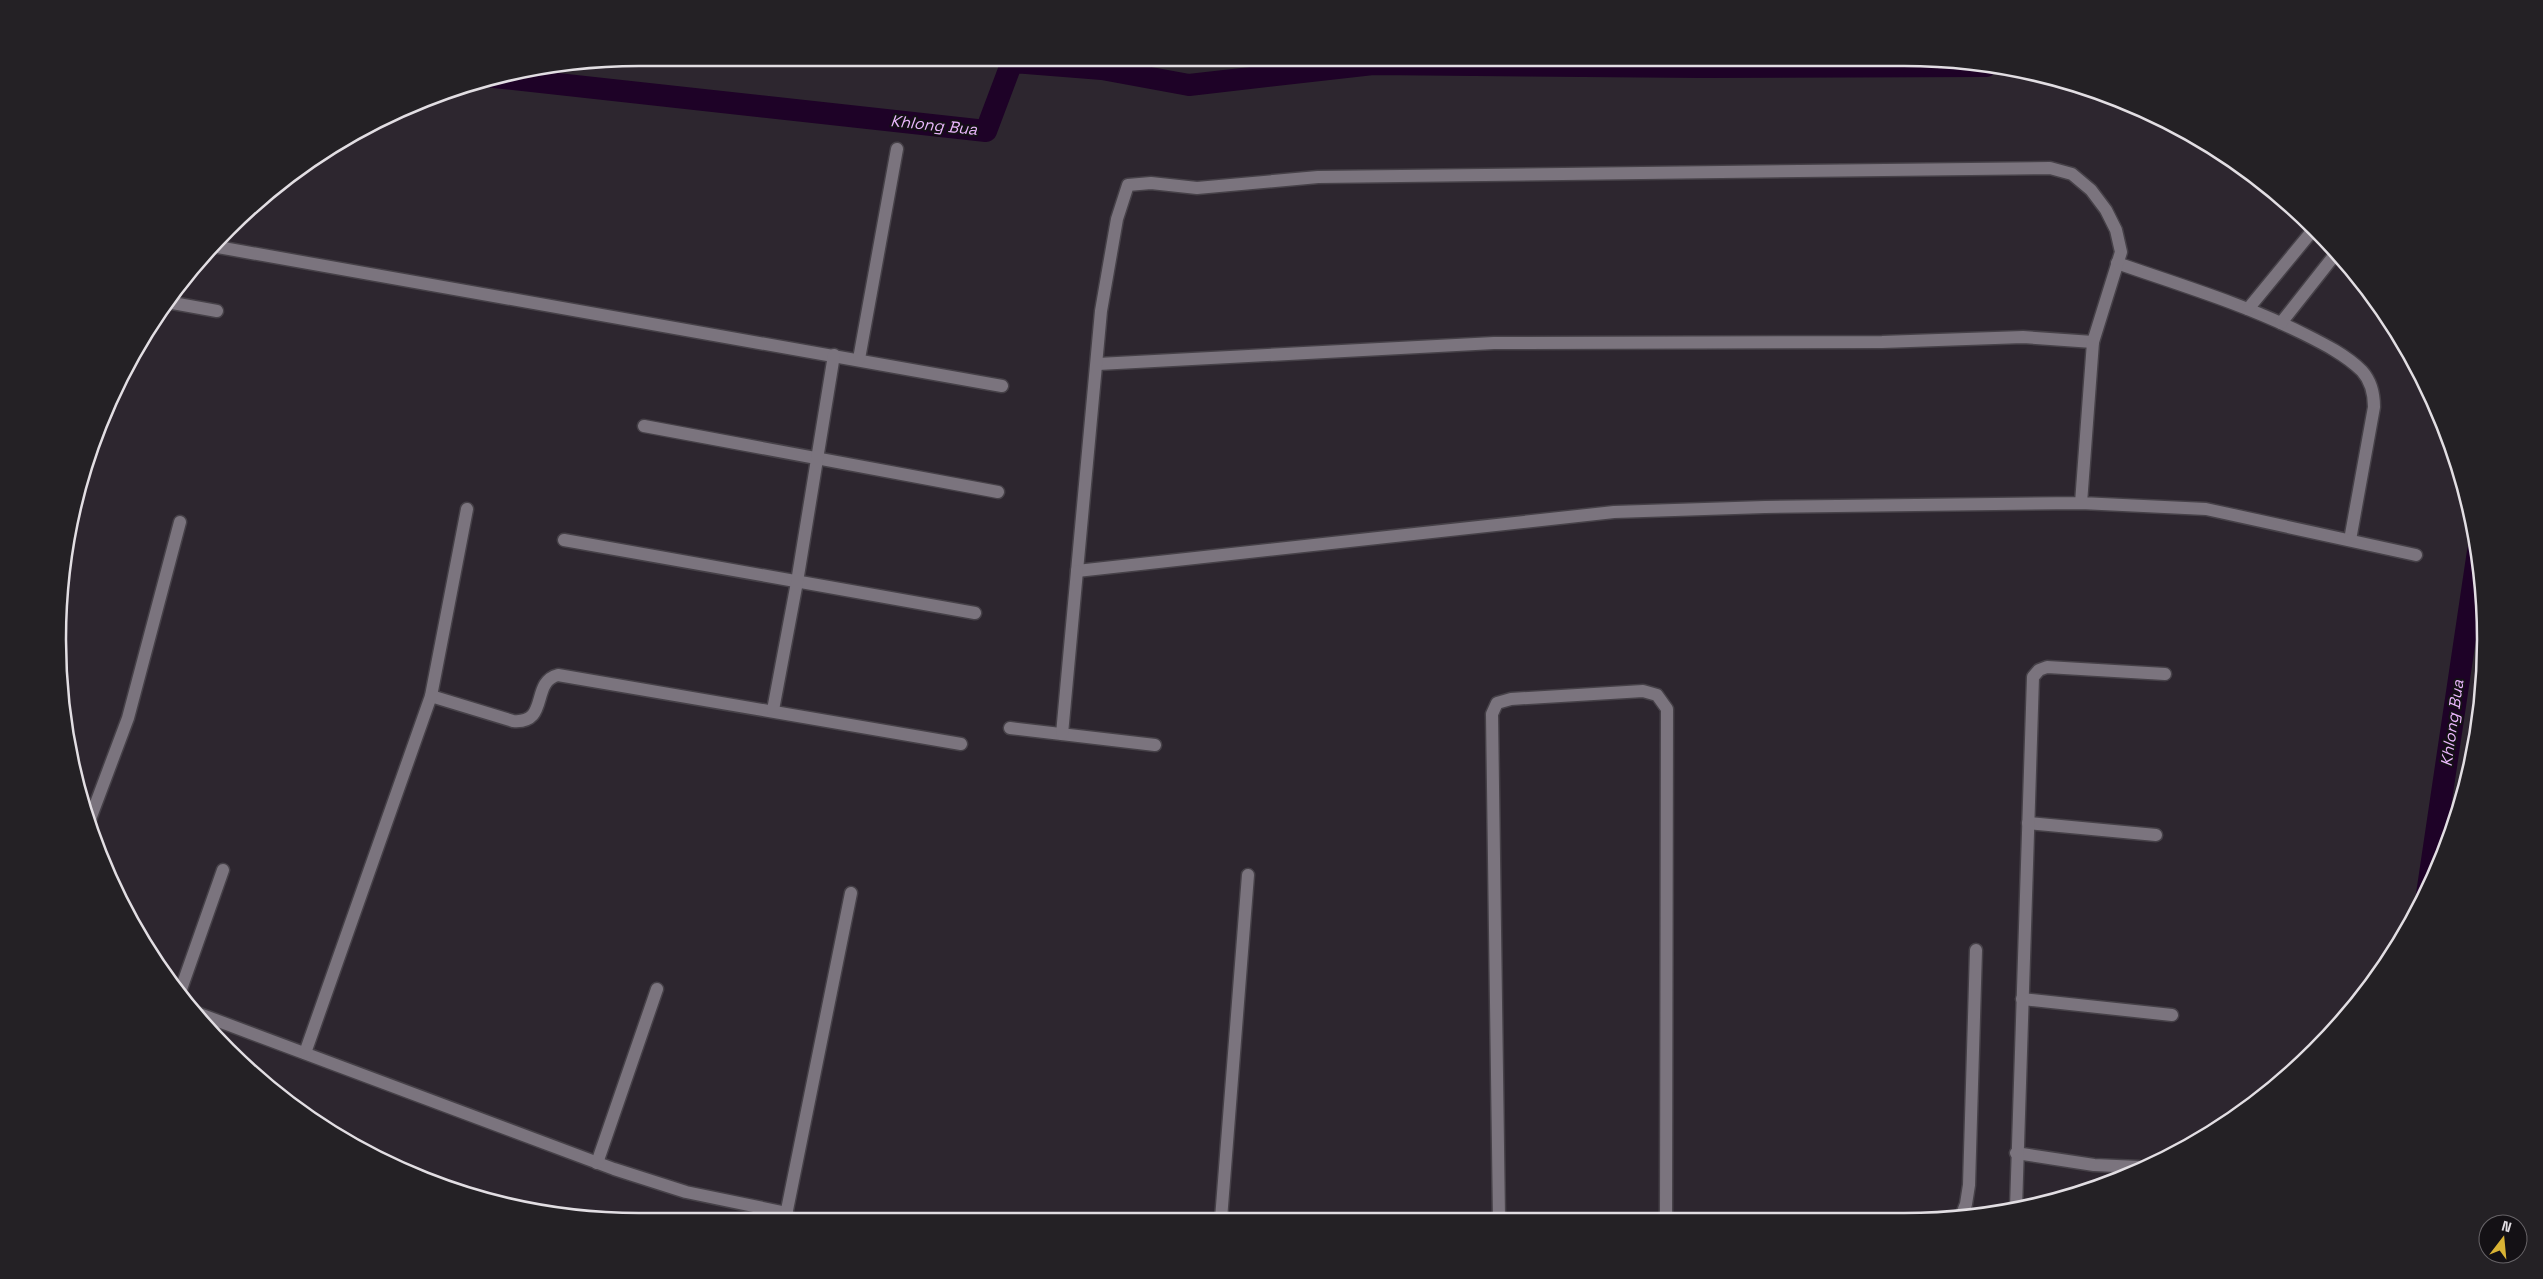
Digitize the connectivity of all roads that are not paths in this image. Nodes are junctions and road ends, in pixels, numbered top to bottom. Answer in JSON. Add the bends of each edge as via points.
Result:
{"nodes":[{"id":1,"x":897,"y":149,"type":"dead end"},
{"id":2,"x":2310,"y":235,"type":"edge"},
{"id":3,"x":222,"y":248,"type":"edge"},
{"id":4,"x":2332,"y":260,"type":"edge"},
{"id":5,"x":2117,"y":263,"type":"junction"},
{"id":6,"x":176,"y":304,"type":"edge"},
{"id":7,"x":2248,"y":309,"type":"junction"},
{"id":8,"x":217,"y":311,"type":"dead end"},
{"id":9,"x":2281,"y":323,"type":"junction"},
{"id":10,"x":2093,"y":342,"type":"junction"},
{"id":11,"x":834,"y":355,"type":"junction"},
{"id":12,"x":859,"y":360,"type":"junction"},
{"id":13,"x":1098,"y":364,"type":"junction"},
{"id":14,"x":1002,"y":386,"type":"dead end"},
{"id":15,"x":644,"y":426,"type":"dead end"},
{"id":16,"x":817,"y":457,"type":"junction"},
{"id":17,"x":998,"y":492,"type":"dead end"},
{"id":18,"x":2081,"y":504,"type":"junction"},
{"id":19,"x":467,"y":508,"type":"dead end"},
{"id":20,"x":180,"y":522,"type":"dead end"},
{"id":21,"x":564,"y":540,"type":"dead end"},
{"id":22,"x":2350,"y":540,"type":"junction"},
{"id":23,"x":2416,"y":555,"type":"dead end"},
{"id":24,"x":1077,"y":571,"type":"junction"},
{"id":25,"x":797,"y":582,"type":"junction"},
{"id":26,"x":975,"y":614,"type":"dead end"},
{"id":27,"x":2165,"y":674,"type":"dead end"},
{"id":28,"x":431,"y":696,"type":"junction"},
{"id":29,"x":773,"y":710,"type":"junction"},
{"id":30,"x":1010,"y":728,"type":"dead end"},
{"id":31,"x":1062,"y":734,"type":"junction"},
{"id":32,"x":961,"y":744,"type":"dead end"},
{"id":33,"x":1155,"y":745,"type":"dead end"},
{"id":34,"x":93,"y":811,"type":"edge"},
{"id":35,"x":2028,"y":823,"type":"junction"},
{"id":36,"x":2156,"y":834,"type":"dead end"},
{"id":37,"x":223,"y":870,"type":"dead end"},
{"id":38,"x":1248,"y":876,"type":"dead end"},
{"id":39,"x":851,"y":893,"type":"dead end"},
{"id":40,"x":1976,"y":950,"type":"dead end"},
{"id":41,"x":183,"y":985,"type":"edge"},
{"id":42,"x":657,"y":988,"type":"dead end"},
{"id":43,"x":2022,"y":1000,"type":"junction"},
{"id":44,"x":2172,"y":1015,"type":"dead end"},
{"id":45,"x":210,"y":1018,"type":"edge"},
{"id":46,"x":306,"y":1053,"type":"junction"},
{"id":47,"x":2016,"y":1153,"type":"junction"},
{"id":48,"x":597,"y":1162,"type":"junction"},
{"id":49,"x":2129,"y":1166,"type":"edge"},
{"id":50,"x":2016,"y":1202,"type":"edge"},
{"id":51,"x":1964,"y":1210,"type":"edge"},
{"id":52,"x":774,"y":1213,"type":"edge"},
{"id":53,"x":787,"y":1213,"type":"edge"},
{"id":54,"x":1221,"y":1213,"type":"edge"},
{"id":55,"x":1499,"y":1213,"type":"edge"},
{"id":56,"x":1666,"y":1213,"type":"edge"}],
"edges":[{"from":1,"to":12,"type":"street"},
{"from":2,"to":7,"type":"street"},
{"from":3,"to":11,"type":"street"},
{"from":4,"to":9,"type":"street"},
{"from":5,"to":7,"type":"street"},
{"from":5,"to":10,"type":"street"},
{"from":5,"to":13,"type":"street","via":[[2121,252],[2116,230],[2106,210],[2091,190],[2072,174],[2050,168],[1318,177],[1197,188],[1128,184],[1117,219],[1101,311]]},
{"from":6,"to":8,"type":"street"},
{"from":7,"to":9,"type":"street"},
{"from":9,"to":22,"type":"street","via":[[2328,346],[2362,372],[2374,395]]},
{"from":10,"to":13,"type":"street","via":[[2023,337],[1872,342],[1494,343]]},
{"from":10,"to":18,"type":"street"},
{"from":11,"to":12,"type":"street"},
{"from":11,"to":16,"type":"street"},
{"from":12,"to":14,"type":"street"},
{"from":13,"to":24,"type":"street"},
{"from":15,"to":16,"type":"street"},
{"from":16,"to":17,"type":"street"},
{"from":16,"to":25,"type":"street"},
{"from":18,"to":22,"type":"street","via":[[2206,509]]},
{"from":18,"to":24,"type":"street","via":[[1614,512]]},
{"from":19,"to":28,"type":"street"},
{"from":20,"to":34,"type":"street","via":[[128,718]]},
{"from":21,"to":25,"type":"street"},
{"from":22,"to":23,"type":"street"},
{"from":24,"to":31,"type":"street"},
{"from":25,"to":26,"type":"street"},
{"from":25,"to":29,"type":"street"},
{"from":27,"to":35,"type":"street","via":[[2047,667],[2039,670],[2033,677]]},
{"from":28,"to":29,"type":"street","via":[[524,722],[531,718],[538,706],[545,683],[558,675]]},
{"from":28,"to":46,"type":"street"},
{"from":29,"to":32,"type":"street"},
{"from":30,"to":31,"type":"street"},
{"from":31,"to":33,"type":"street"},
{"from":35,"to":36,"type":"street"},
{"from":35,"to":43,"type":"street"},
{"from":37,"to":41,"type":"street"},
{"from":38,"to":54,"type":"street"},
{"from":39,"to":53,"type":"street"},
{"from":40,"to":51,"type":"street","via":[[1969,1184]]},
{"from":42,"to":48,"type":"street"},
{"from":43,"to":44,"type":"street"},
{"from":43,"to":47,"type":"street"},
{"from":45,"to":46,"type":"street"},
{"from":46,"to":48,"type":"street"},
{"from":47,"to":49,"type":"street","via":[[2085,1164]]},
{"from":47,"to":50,"type":"street"},
{"from":48,"to":52,"type":"street","via":[[686,1192]]},
{"from":55,"to":56,"type":"street","via":[[1492,714],[1497,704],[1511,699],[1643,691],[1657,695],[1667,708]]}]}
